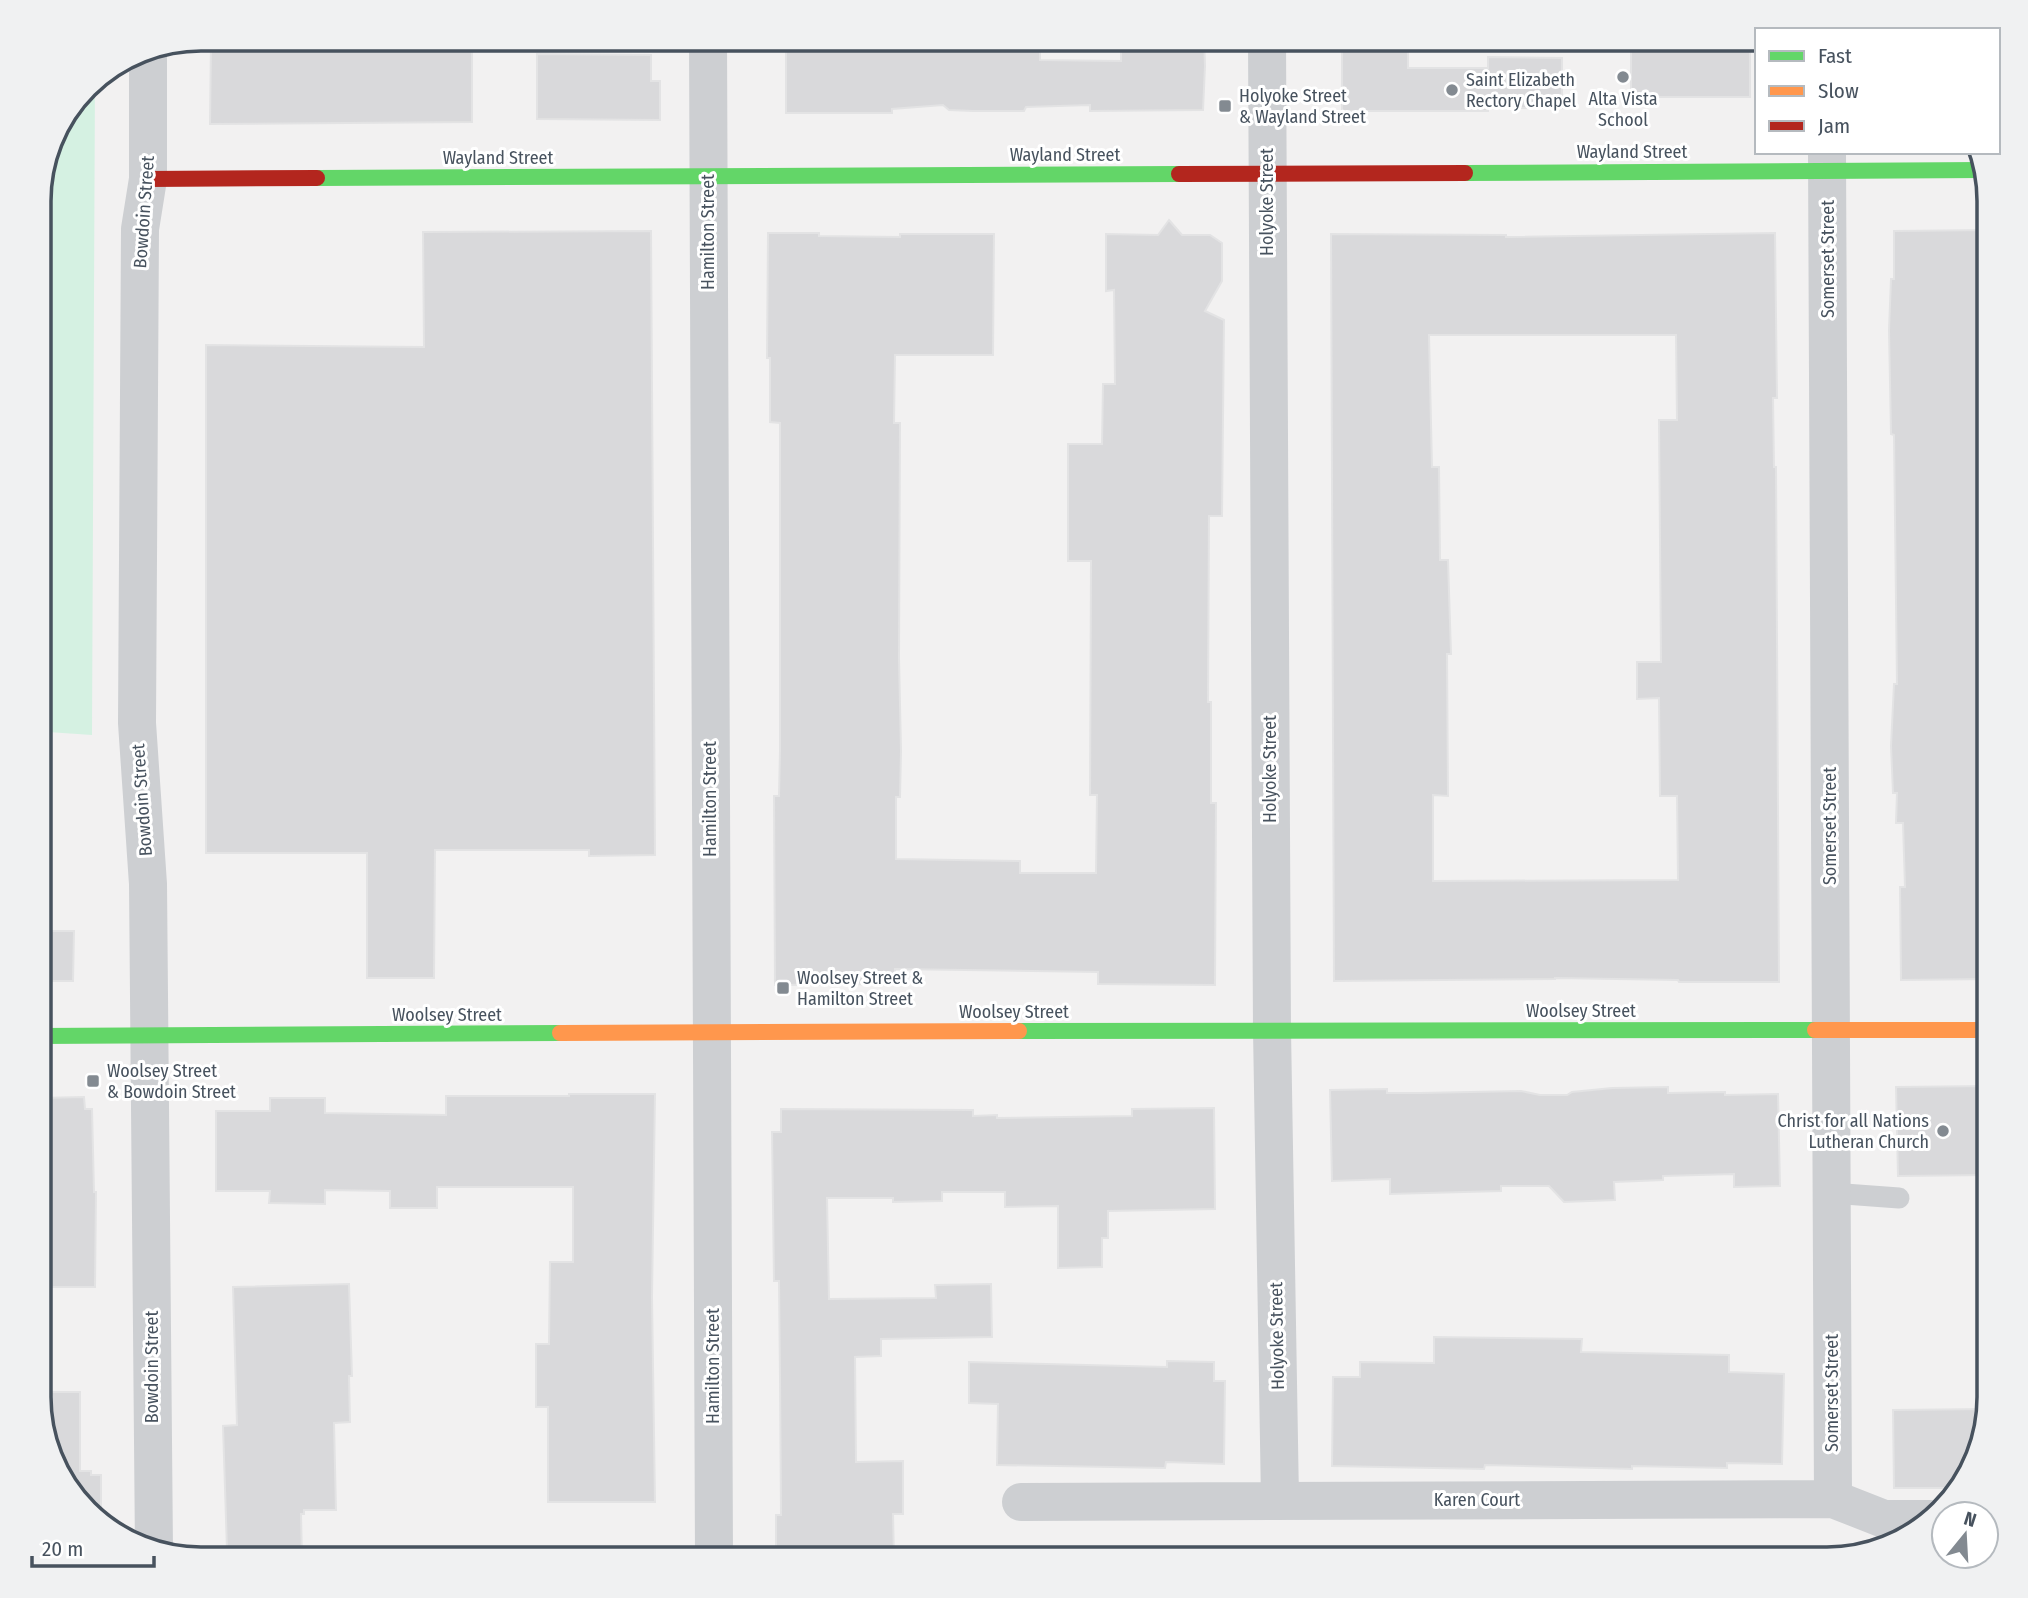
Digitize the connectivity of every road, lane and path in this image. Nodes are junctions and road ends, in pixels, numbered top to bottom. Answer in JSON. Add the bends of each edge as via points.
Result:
{"nodes":[{"id":1,"x":708,"y":51,"type":"edge"},
{"id":2,"x":1267,"y":51,"type":"edge"},
{"id":3,"x":148,"y":60,"type":"edge"},
{"id":4,"x":1827,"y":161,"type":"edge"},
{"id":5,"x":1974,"y":170,"type":"edge"},
{"id":6,"x":1267,"y":173,"type":"junction"},
{"id":7,"x":708,"y":176,"type":"junction"},
{"id":8,"x":148,"y":179,"type":"junction"},
{"id":9,"x":1272,"y":1030,"type":"junction"},
{"id":10,"x":1977,"y":1030,"type":"edge"},
{"id":11,"x":1830,"y":1031,"type":"junction"},
{"id":12,"x":150,"y":1034,"type":"junction"},
{"id":13,"x":711,"y":1034,"type":"junction"},
{"id":14,"x":51,"y":1035,"type":"edge"},
{"id":15,"x":1831,"y":1193,"type":"junction"},
{"id":16,"x":1899,"y":1198,"type":"dead end"},
{"id":17,"x":1833,"y":1499,"type":"junction"},
{"id":18,"x":1280,"y":1500,"type":"junction"},
{"id":19,"x":1021,"y":1502,"type":"dead end"},
{"id":20,"x":1915,"y":1519,"type":"edge"},
{"id":21,"x":154,"y":1540,"type":"edge"},
{"id":22,"x":714,"y":1547,"type":"edge"}],
"edges":[{"from":1,"to":7,"type":"street","name":"Hamilton Street"},
{"from":2,"to":6,"type":"street","name":"Holyoke Street"},
{"from":3,"to":8,"type":"street","name":"Bowdoin Street"},
{"from":4,"to":5,"type":"street","name":"Wayland Street"},
{"from":4,"to":6,"type":"street","name":"Wayland Street"},
{"from":4,"to":11,"type":"street","name":"Somerset Street"},
{"from":6,"to":7,"type":"street","name":"Wayland Street"},
{"from":6,"to":9,"type":"street","name":"Holyoke Street"},
{"from":7,"to":8,"type":"street","name":"Wayland Street"},
{"from":7,"to":13,"type":"street","name":"Hamilton Street"},
{"from":8,"to":12,"type":"street","name":"Bowdoin Street","via":[[140,229],[137,723],[148,884]]},
{"from":9,"to":11,"type":"street","name":"Woolsey Street"},
{"from":9,"to":13,"type":"street","name":"Woolsey Street"},
{"from":9,"to":18,"type":"street","name":"Holyoke Street"},
{"from":10,"to":11,"type":"street","name":"Woolsey Street"},
{"from":11,"to":15,"type":"street","name":"Somerset Street"},
{"from":12,"to":13,"type":"street","name":"Woolsey Street"},
{"from":12,"to":14,"type":"street","name":"Woolsey Street"},
{"from":12,"to":21,"type":"street","name":"Bowdoin Street"},
{"from":13,"to":22,"type":"street","name":"Hamilton Street"},
{"from":15,"to":16,"type":"lane"},
{"from":15,"to":17,"type":"street","name":"Somerset Street"},
{"from":17,"to":18,"type":"street","name":"Karen Court"},
{"from":17,"to":20,"type":"street","name":"Karen Court","via":[[1884,1519]]},
{"from":18,"to":19,"type":"street","name":"Karen Court"}]}
